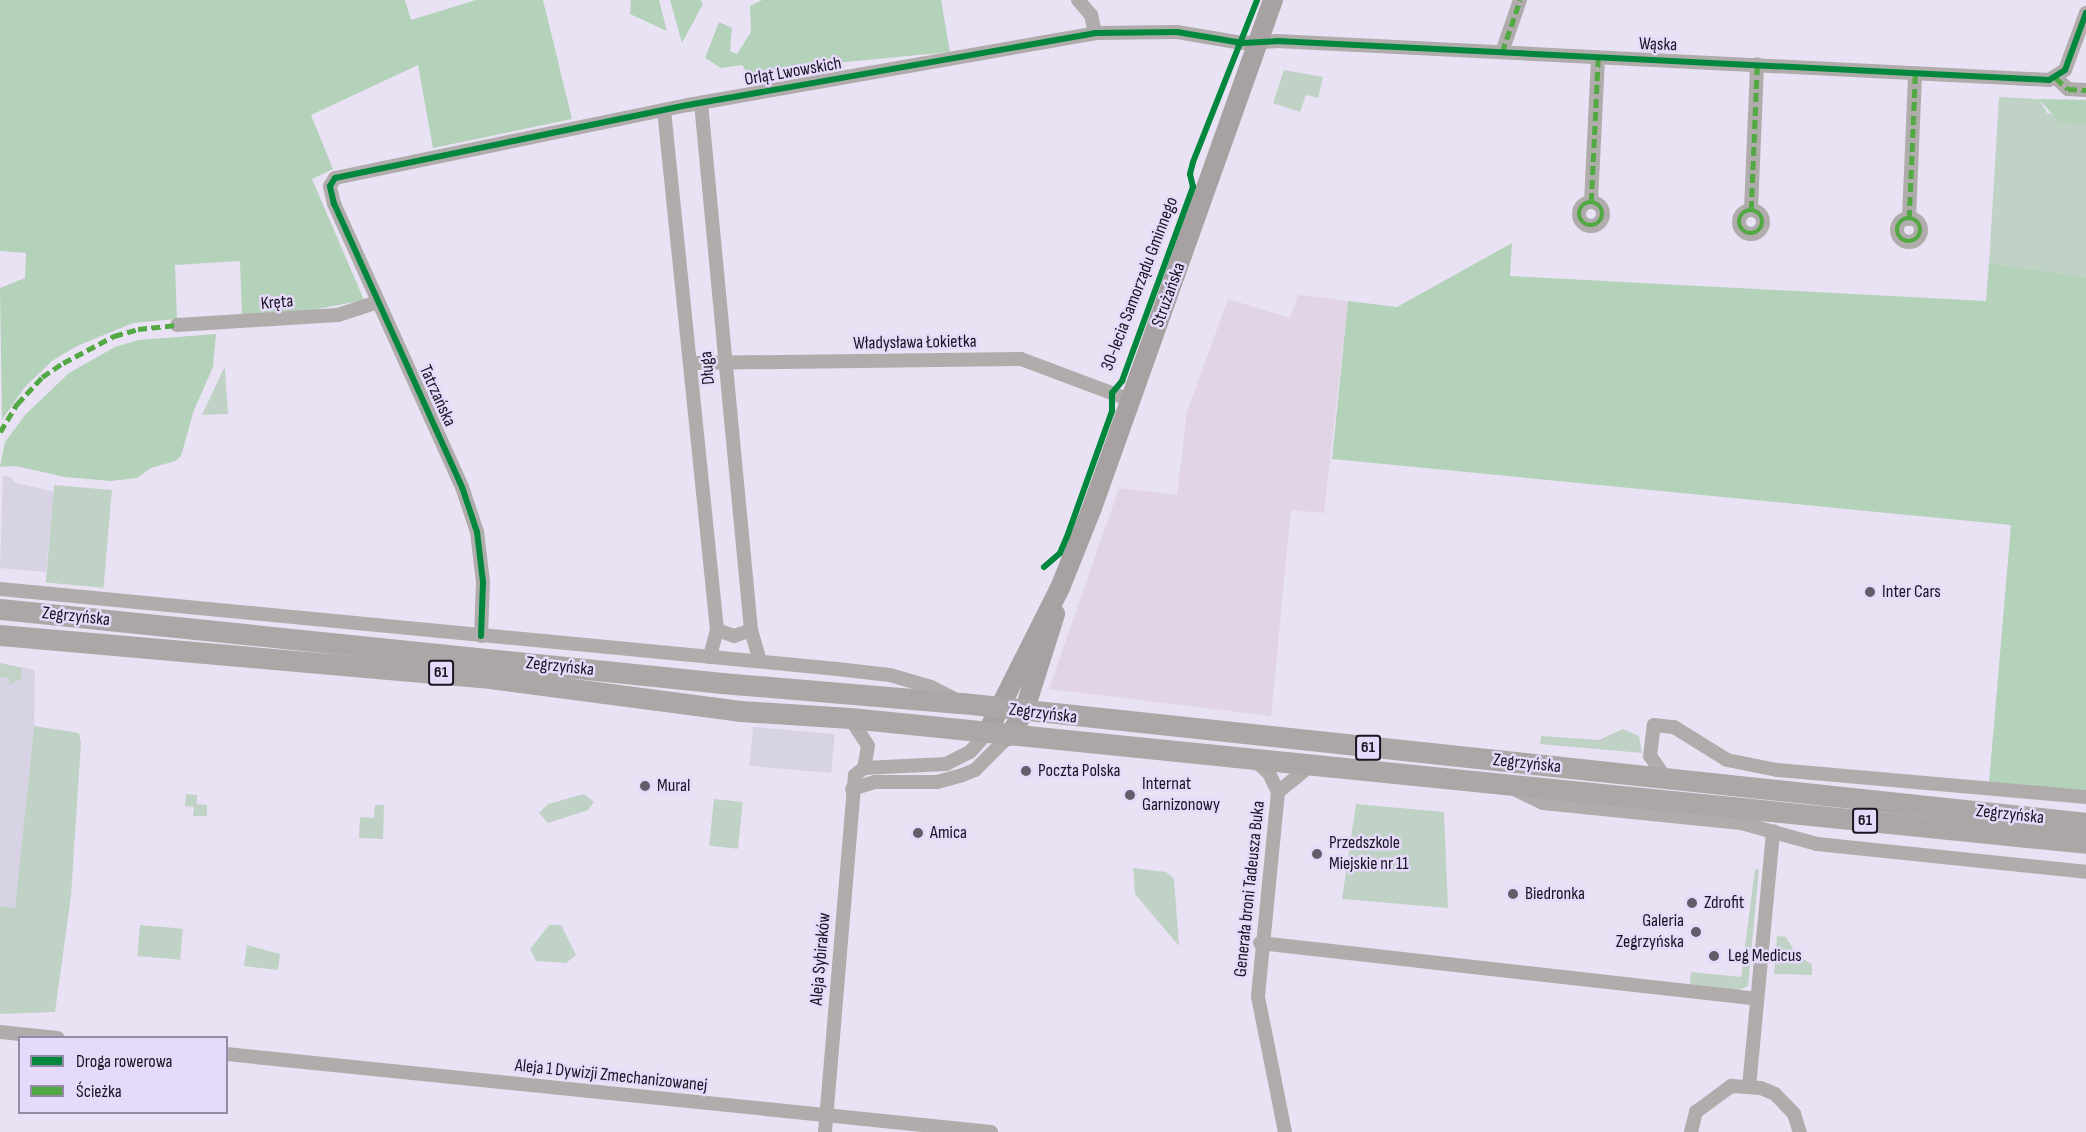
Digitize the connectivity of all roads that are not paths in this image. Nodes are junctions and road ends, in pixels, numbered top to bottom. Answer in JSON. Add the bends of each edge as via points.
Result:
{"nodes":[{"id":1,"x":1078,"y":0,"type":"edge"},
{"id":2,"x":1273,"y":0,"type":"edge"},
{"id":3,"x":1520,"y":0,"type":"edge"},
{"id":4,"x":2086,"y":13,"type":"edge"},
{"id":5,"x":1095,"y":33,"type":"junction"},
{"id":6,"x":1259,"y":41,"type":"junction"},
{"id":7,"x":1502,"y":52,"type":"junction"},
{"id":8,"x":1598,"y":58,"type":"junction"},
{"id":9,"x":1757,"y":64,"type":"junction"},
{"id":10,"x":1915,"y":73,"type":"junction"},
{"id":11,"x":2056,"y":78,"type":"junction"},
{"id":12,"x":2086,"y":90,"type":"edge"},
{"id":13,"x":701,"y":103,"type":"junction"},
{"id":14,"x":664,"y":110,"type":"junction"},
{"id":15,"x":335,"y":178,"type":"joint"},
{"id":16,"x":1591,"y":202,"type":"dead end"},
{"id":17,"x":1751,"y":210,"type":"dead end"},
{"id":18,"x":1909,"y":219,"type":"dead end"},
{"id":19,"x":378,"y":302,"type":"junction"},
{"id":20,"x":177,"y":325,"type":"dead end"},
{"id":21,"x":692,"y":363,"type":"junction"},
{"id":22,"x":725,"y":363,"type":"junction"},
{"id":23,"x":1130,"y":400,"type":"junction"},
{"id":24,"x":1060,"y":588,"type":"junction"},
{"id":25,"x":0,"y":590,"type":"edge"},
{"id":26,"x":0,"y":609,"type":"edge"},
{"id":27,"x":717,"y":630,"type":"junction"},
{"id":28,"x":751,"y":630,"type":"junction"},
{"id":29,"x":0,"y":634,"type":"edge"},
{"id":30,"x":481,"y":636,"type":"junction"},
{"id":31,"x":710,"y":657,"type":"junction"},
{"id":32,"x":760,"y":661,"type":"junction"},
{"id":33,"x":962,"y":703,"type":"junction"},
{"id":34,"x":1002,"y":709,"type":"junction"},
{"id":35,"x":1024,"y":712,"type":"junction"},
{"id":36,"x":850,"y":718,"type":"junction"},
{"id":37,"x":987,"y":733,"type":"junction"},
{"id":38,"x":1010,"y":736,"type":"junction"},
{"id":39,"x":1650,"y":756,"type":"junction"},
{"id":40,"x":1254,"y":760,"type":"junction"},
{"id":41,"x":1310,"y":766,"type":"junction"},
{"id":42,"x":864,"y":768,"type":"junction"},
{"id":43,"x":1624,"y":775,"type":"junction"},
{"id":44,"x":1667,"y":780,"type":"junction"},
{"id":45,"x":1510,"y":787,"type":"junction"},
{"id":46,"x":852,"y":789,"type":"junction"},
{"id":47,"x":1278,"y":792,"type":"junction"},
{"id":48,"x":2086,"y":797,"type":"edge"},
{"id":49,"x":2086,"y":823,"type":"edge"},
{"id":50,"x":1773,"y":831,"type":"junction"},
{"id":51,"x":2086,"y":843,"type":"edge"},
{"id":52,"x":2086,"y":872,"type":"edge"},
{"id":53,"x":1260,"y":943,"type":"junction"},
{"id":54,"x":1756,"y":999,"type":"junction"},
{"id":55,"x":0,"y":1032,"type":"edge"},
{"id":56,"x":39,"y":1036,"type":"edge"},
{"id":57,"x":228,"y":1054,"type":"edge"},
{"id":58,"x":1749,"y":1087,"type":"junction"},
{"id":59,"x":826,"y":1116,"type":"junction"},
{"id":60,"x":825,"y":1132,"type":"edge"},
{"id":61,"x":991,"y":1132,"type":"edge"},
{"id":62,"x":1285,"y":1132,"type":"edge"},
{"id":63,"x":1691,"y":1132,"type":"edge"},
{"id":64,"x":1800,"y":1132,"type":"edge"}],
"edges":[{"from":1,"to":5,"type":"street","via":[[1091,15]]},
{"from":2,"to":6,"type":"main road","name":"Strużańska"},
{"from":3,"to":7,"type":"street"},
{"from":4,"to":11,"type":"street","via":[[2065,70]]},
{"from":5,"to":6,"type":"street","name":"Orląt Lwowskich","via":[[1177,32],[1242,43]]},
{"from":5,"to":13,"type":"street","name":"Orląt Lwowskich"},
{"from":6,"to":7,"type":"street","name":"Wąska"},
{"from":6,"to":23,"type":"main road","name":"Strużańska"},
{"from":7,"to":8,"type":"street","name":"Wąska"},
{"from":8,"to":9,"type":"street","name":"Wąska"},
{"from":8,"to":16,"type":"street"},
{"from":9,"to":10,"type":"street","name":"Wąska"},
{"from":9,"to":17,"type":"street"},
{"from":10,"to":11,"type":"street","name":"Wąska"},
{"from":10,"to":18,"type":"street"},
{"from":11,"to":12,"type":"street","name":"Wąska","via":[[2068,89]]},
{"from":13,"to":14,"type":"street","name":"Orląt Lwowskich"},
{"from":13,"to":22,"type":"street","name":"Długa"},
{"from":14,"to":15,"type":"street","name":"Orląt Lwowskich"},
{"from":14,"to":21,"type":"street","name":"Długa"},
{"from":15,"to":19,"type":"street","name":"Tatrzańska","via":[[330,186],[334,204]]},
{"from":19,"to":20,"type":"street","name":"Kręta","via":[[338,315]]},
{"from":19,"to":30,"type":"street","name":"Tatrzańska","via":[[462,487],[477,532],[483,582]]},
{"from":21,"to":22,"type":"street","name":"Władysława Łokietka"},
{"from":21,"to":27,"type":"street","name":"Długa"},
{"from":22,"to":23,"type":"street","name":"Władysława Łokietka","via":[[1021,360]]},
{"from":22,"to":28,"type":"street","name":"Długa"},
{"from":23,"to":24,"type":"main road","name":"Strużańska"},
{"from":24,"to":34,"type":"main road","name":"Strużańska","via":[[1043,616]]},
{"from":24,"to":35,"type":"main road","name":"Strużańska","via":[[1053,625]]},
{"from":25,"to":30,"type":"street"},
{"from":26,"to":33,"type":"main road","name":"Zegrzyńska","number":"61","via":[[722,683]]},
{"from":27,"to":28,"type":"street","via":[[734,636]]},
{"from":27,"to":31,"type":"street","name":"Długa"},
{"from":28,"to":32,"type":"street","name":"Długa"},
{"from":29,"to":36,"type":"main road","name":"Zegrzyńska","number":"61","via":[[471,676],[741,711]]},
{"from":30,"to":31,"type":"street"},
{"from":31,"to":32,"type":"street"},
{"from":32,"to":33,"type":"street","via":[[890,675],[931,687]]},
{"from":33,"to":34,"type":"main road","name":"Zegrzyńska","number":"61"},
{"from":34,"to":35,"type":"main road","name":"Zegrzyńska","number":"61"},
{"from":34,"to":37,"type":"main road","name":"Strużańska"},
{"from":35,"to":38,"type":"main road","name":"Strużańska"},
{"from":35,"to":43,"type":"main road","name":"Zegrzyńska","number":"61"},
{"from":36,"to":37,"type":"main road","name":"Zegrzyńska","number":"61"},
{"from":36,"to":42,"type":"street","via":[[868,746]]},
{"from":37,"to":38,"type":"main road","name":"Zegrzyńska","number":"61"},
{"from":37,"to":42,"type":"street","via":[[970,752],[946,764]]},
{"from":38,"to":40,"type":"main road","name":"Zegrzyńska","number":"61"},
{"from":38,"to":46,"type":"street","via":[[975,770],[960,776],[937,782],[875,782]]},
{"from":39,"to":43,"type":"street"},
{"from":39,"to":44,"type":"street"},
{"from":39,"to":48,"type":"street","via":[[1654,725],[1663,725],[1684,732],[1727,760],[1777,770]]},
{"from":40,"to":41,"type":"main road","name":"Zegrzyńska","number":"61"},
{"from":40,"to":47,"type":"street","name":"Generała broni Tadeusza Buka","via":[[1269,772]]},
{"from":41,"to":45,"type":"main road","name":"Zegrzyńska","number":"61"},
{"from":41,"to":47,"type":"street","name":"Generała broni Tadeusza Buka"},
{"from":42,"to":46,"type":"street","name":"Aleja Sybiraków","via":[[855,776]]},
{"from":43,"to":44,"type":"main road","name":"Zegrzyńska","number":"61"},
{"from":44,"to":49,"type":"main road","name":"Zegrzyńska","number":"61"},
{"from":45,"to":50,"type":"street","via":[[1543,803],[1563,807],[1741,823]]},
{"from":45,"to":51,"type":"main road","name":"Zegrzyńska","number":"61"},
{"from":46,"to":59,"type":"street","name":"Aleja Sybiraków"},
{"from":47,"to":53,"type":"street","name":"Generała broni Tadeusza Buka"},
{"from":50,"to":52,"type":"street","via":[[1817,844]]},
{"from":50,"to":54,"type":"street"},
{"from":53,"to":54,"type":"street"},
{"from":53,"to":62,"type":"street","name":"Generała broni Tadeusza Buka","via":[[1259,1015]]},
{"from":54,"to":58,"type":"street"},
{"from":55,"to":56,"type":"street"},
{"from":57,"to":59,"type":"street","name":"Aleja 1 Dywizji Zmechanizowanej"},
{"from":58,"to":63,"type":"street","via":[[1731,1086],[1708,1102],[1696,1112]]},
{"from":58,"to":64,"type":"street","via":[[1775,1094],[1794,1114]]},
{"from":59,"to":60,"type":"street","name":"Aleja Sybiraków"},
{"from":59,"to":61,"type":"street","name":"Aleja 1 Dywizji Zmechanizowanej"}]}
